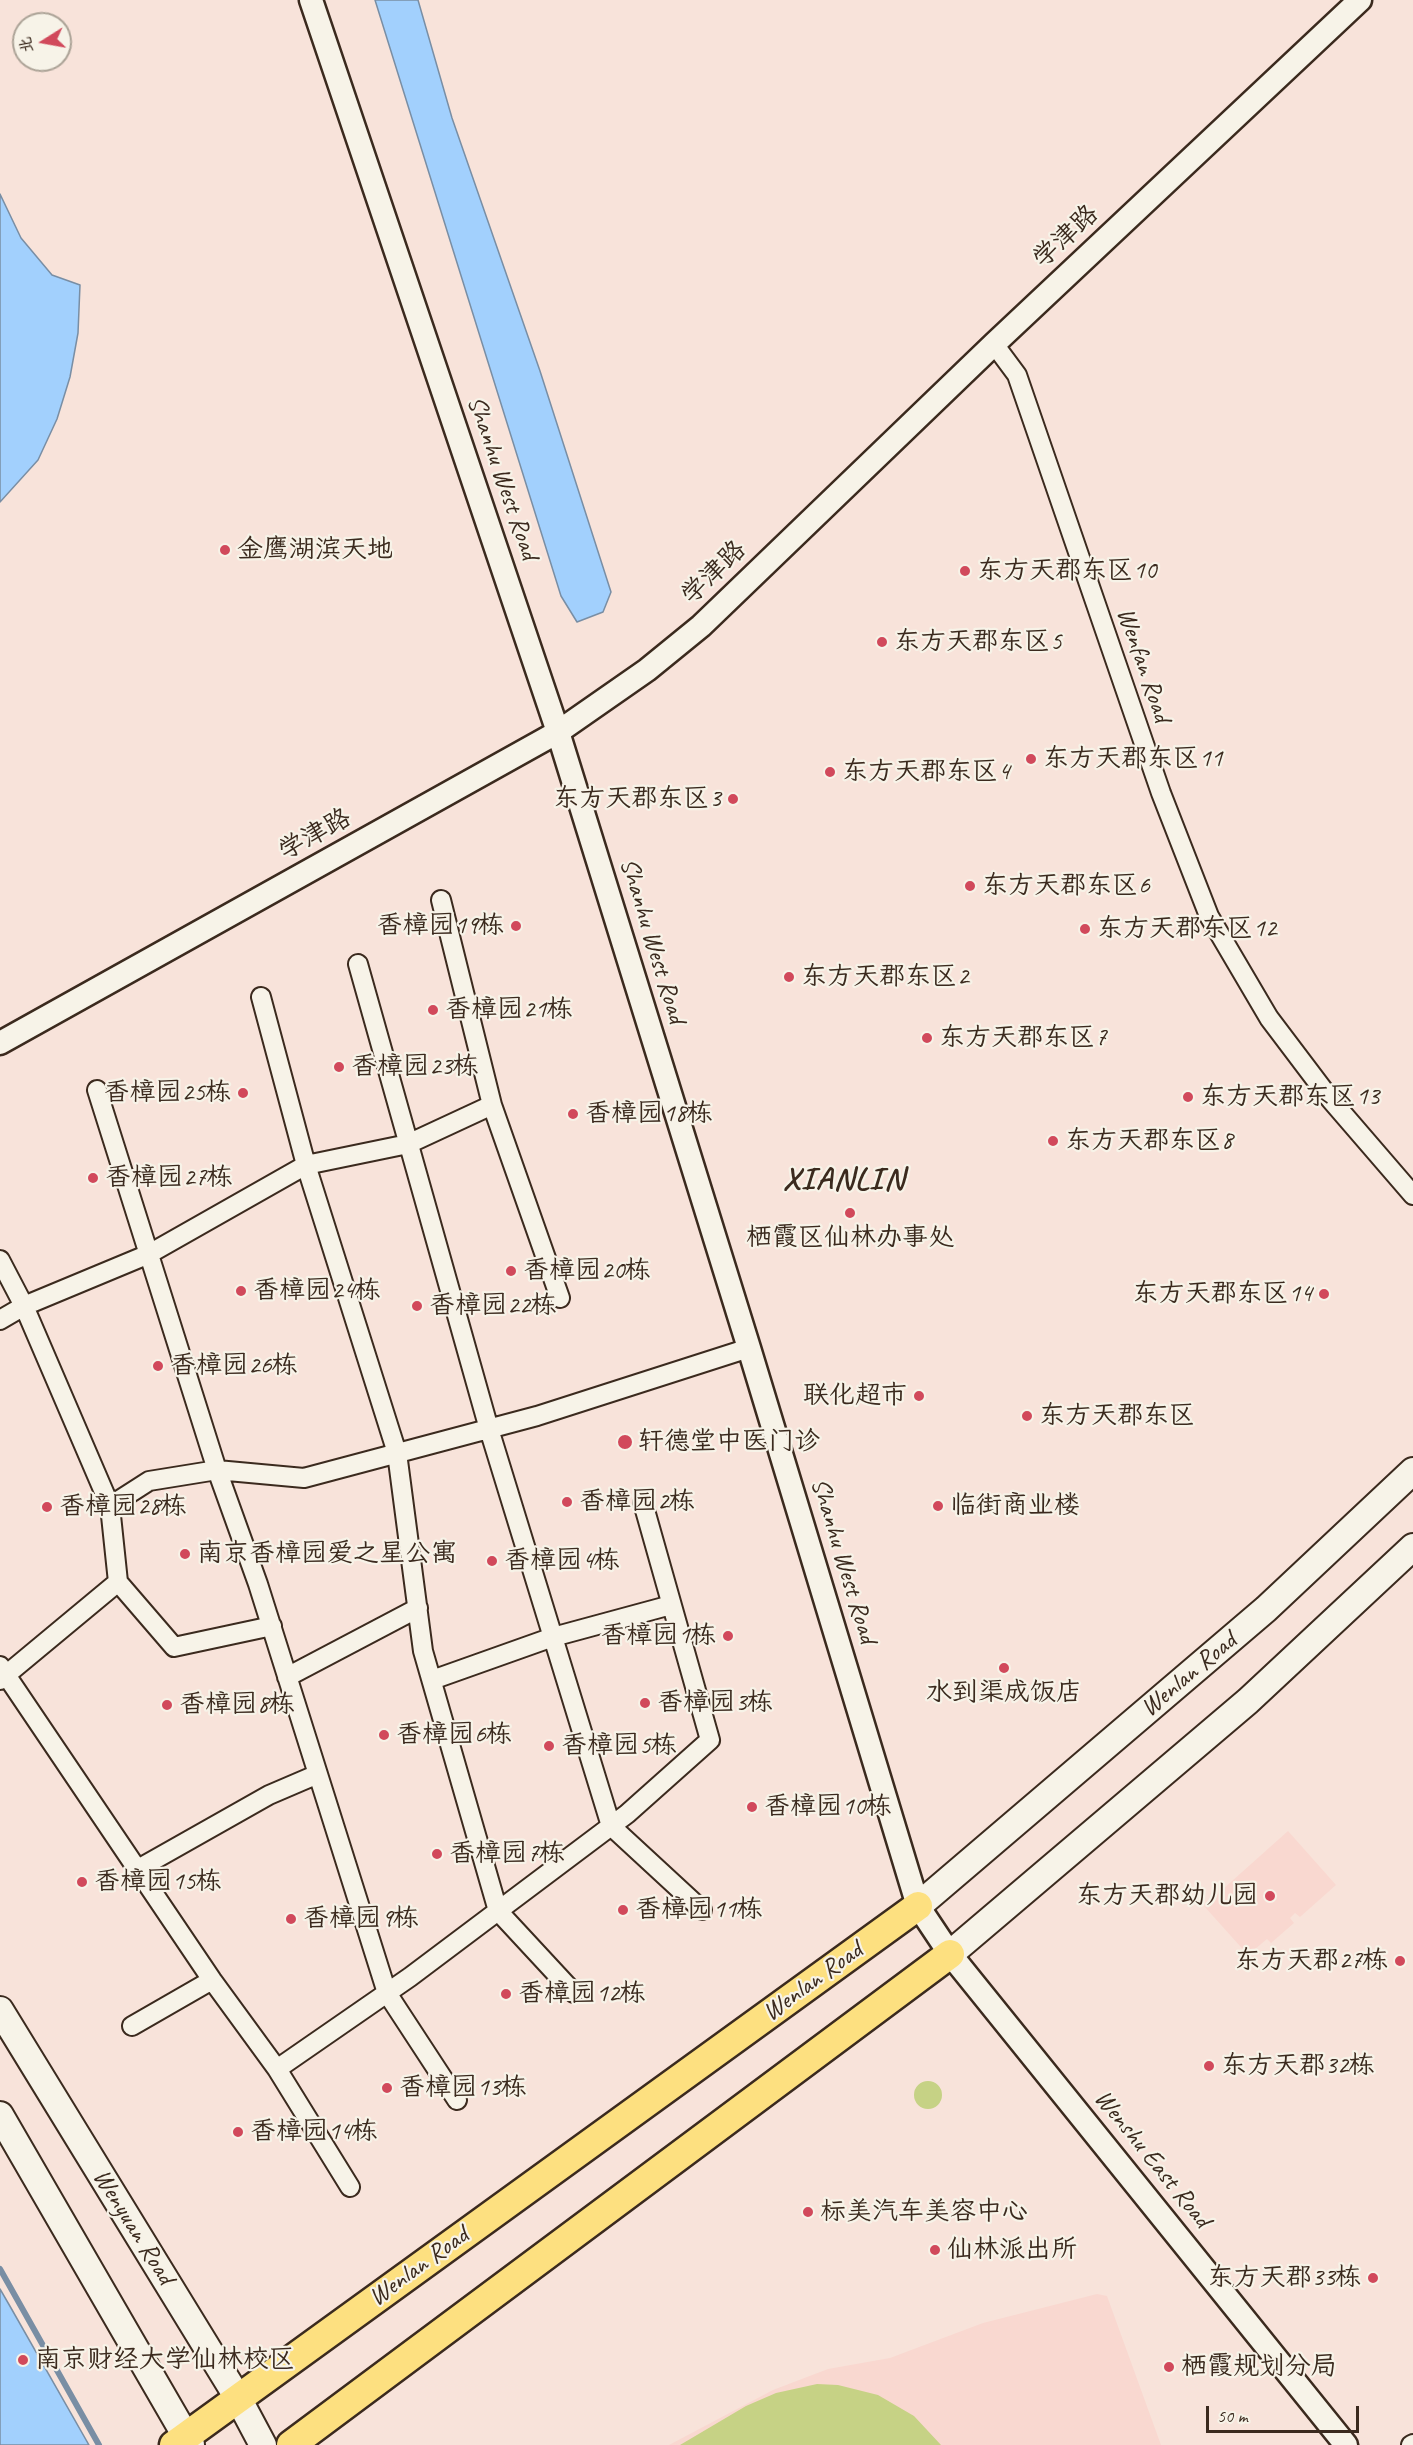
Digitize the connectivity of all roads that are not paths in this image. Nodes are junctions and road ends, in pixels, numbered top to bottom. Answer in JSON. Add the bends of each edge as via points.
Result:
{"nodes":[{"id":1,"x":311,"y":0,"type":"edge"},
{"id":2,"x":1360,"y":0,"type":"edge"},
{"id":3,"x":994,"y":344,"type":"junction"},
{"id":4,"x":558,"y":732,"type":"junction"},
{"id":5,"x":441,"y":900,"type":"dead end"},
{"id":6,"x":358,"y":964,"type":"dead end"},
{"id":7,"x":261,"y":997,"type":"dead end"},
{"id":8,"x":0,"y":1043,"type":"edge"},
{"id":9,"x":97,"y":1090,"type":"dead end"},
{"id":10,"x":492,"y":1105,"type":"junction"},
{"id":11,"x":408,"y":1144,"type":"junction"},
{"id":12,"x":306,"y":1165,"type":"junction"},
{"id":13,"x":1413,"y":1196,"type":"edge"},
{"id":14,"x":149,"y":1254,"type":"junction"},
{"id":15,"x":0,"y":1260,"type":"edge"},
{"id":16,"x":560,"y":1298,"type":"dead end"},
{"id":17,"x":24,"y":1306,"type":"junction"},
{"id":18,"x":0,"y":1320,"type":"edge"},
{"id":19,"x":749,"y":1347,"type":"junction"},
{"id":20,"x":489,"y":1429,"type":"junction"},
{"id":21,"x":397,"y":1453,"type":"junction"},
{"id":22,"x":217,"y":1470,"type":"junction"},
{"id":23,"x":1413,"y":1471,"type":"edge"},
{"id":24,"x":643,"y":1503,"type":"dead end"},
{"id":25,"x":110,"y":1506,"type":"junction"},
{"id":26,"x":1413,"y":1547,"type":"edge"},
{"id":27,"x":118,"y":1582,"type":"junction"},
{"id":28,"x":671,"y":1605,"type":"junction"},
{"id":29,"x":418,"y":1608,"type":"junction"},
{"id":30,"x":272,"y":1626,"type":"junction"},
{"id":31,"x":553,"y":1636,"type":"junction"},
{"id":32,"x":2,"y":1674,"type":"edge"},
{"id":33,"x":288,"y":1677,"type":"junction"},
{"id":34,"x":432,"y":1680,"type":"junction"},
{"id":35,"x":318,"y":1773,"type":"junction"},
{"id":36,"x":611,"y":1826,"type":"junction"},
{"id":37,"x":138,"y":1869,"type":"junction"},
{"id":38,"x":918,"y":1906,"type":"junction"},
{"id":39,"x":702,"y":1910,"type":"dead end"},
{"id":40,"x":498,"y":1911,"type":"junction"},
{"id":41,"x":950,"y":1954,"type":"junction"},
{"id":42,"x":212,"y":1980,"type":"junction"},
{"id":43,"x":387,"y":1993,"type":"junction"},
{"id":44,"x":574,"y":1993,"type":"dead end"},
{"id":45,"x":0,"y":2010,"type":"edge"},
{"id":46,"x":132,"y":2026,"type":"dead end"},
{"id":47,"x":276,"y":2069,"type":"junction"},
{"id":48,"x":457,"y":2100,"type":"dead end"},
{"id":49,"x":0,"y":2115,"type":"edge"},
{"id":50,"x":350,"y":2187,"type":"dead end"},
{"id":51,"x":238,"y":2397,"type":"junction"},
{"id":52,"x":184,"y":2442,"type":"edge"},
{"id":53,"x":263,"y":2445,"type":"edge"},
{"id":54,"x":291,"y":2445,"type":"edge"},
{"id":55,"x":1346,"y":2445,"type":"edge"}],
"edges":[{"from":1,"to":4,"type":"street","name":"Shanhu West Road"},
{"from":2,"to":3,"type":"street","name":"学津路"},
{"from":3,"to":4,"type":"street","name":"学津路","via":[[701,627]]},
{"from":3,"to":13,"type":"street","name":"Wenfan Road","via":[[1017,375],[1161,793],[1209,916],[1269,1018],[1331,1100]]},
{"from":4,"to":8,"type":"street","name":"学津路"},
{"from":4,"to":19,"type":"street","name":"Shanhu West Road"},
{"from":5,"to":10,"type":"street"},
{"from":6,"to":11,"type":"street"},
{"from":7,"to":12,"type":"street"},
{"from":9,"to":14,"type":"street"},
{"from":10,"to":11,"type":"street"},
{"from":10,"to":16,"type":"street"},
{"from":11,"to":12,"type":"street"},
{"from":11,"to":20,"type":"street"},
{"from":12,"to":14,"type":"street"},
{"from":12,"to":21,"type":"street"},
{"from":14,"to":17,"type":"street"},
{"from":14,"to":22,"type":"street"},
{"from":15,"to":17,"type":"street"},
{"from":17,"to":18,"type":"street"},
{"from":17,"to":25,"type":"street"},
{"from":19,"to":20,"type":"street"},
{"from":19,"to":38,"type":"street","name":"Shanhu West Road"},
{"from":20,"to":21,"type":"street"},
{"from":20,"to":31,"type":"street"},
{"from":21,"to":22,"type":"street","via":[[304,1478]]},
{"from":21,"to":29,"type":"street"},
{"from":22,"to":25,"type":"street","via":[[149,1481]]},
{"from":22,"to":30,"type":"street"},
{"from":23,"to":38,"type":"main road","name":"Wenlan Road","via":[[1266,1609]]},
{"from":24,"to":28,"type":"street"},
{"from":25,"to":27,"type":"street"},
{"from":26,"to":41,"type":"main road","via":[[1248,1701]]},
{"from":27,"to":30,"type":"street","via":[[174,1647]]},
{"from":27,"to":32,"type":"street"},
{"from":28,"to":31,"type":"street"},
{"from":28,"to":36,"type":"street","via":[[710,1740]]},
{"from":29,"to":33,"type":"street"},
{"from":29,"to":34,"type":"street","via":[[423,1651]]},
{"from":30,"to":33,"type":"street"},
{"from":31,"to":34,"type":"street"},
{"from":31,"to":36,"type":"street"},
{"from":32,"to":37,"type":"street"},
{"from":33,"to":35,"type":"street"},
{"from":34,"to":40,"type":"street"},
{"from":35,"to":37,"type":"street","via":[[269,1795]]},
{"from":35,"to":43,"type":"street"},
{"from":36,"to":39,"type":"street"},
{"from":36,"to":40,"type":"street"},
{"from":37,"to":42,"type":"street"},
{"from":38,"to":41,"type":"street","name":"Wenshu East Road"},
{"from":38,"to":51,"type":"main road","name":"Wenlan Road"},
{"from":40,"to":43,"type":"street"},
{"from":40,"to":44,"type":"street"},
{"from":41,"to":54,"type":"main road"},
{"from":41,"to":55,"type":"street","name":"Wenshu East Road"},
{"from":42,"to":46,"type":"street"},
{"from":42,"to":47,"type":"street"},
{"from":43,"to":47,"type":"street"},
{"from":43,"to":48,"type":"street"},
{"from":45,"to":51,"type":"main road","name":"Wenyuan Road"},
{"from":47,"to":50,"type":"street"},
{"from":49,"to":52,"type":"main road"},
{"from":51,"to":52,"type":"main road","name":"Wenlan Road"},
{"from":51,"to":53,"type":"main road","name":"Wenyuan Road"}]}
